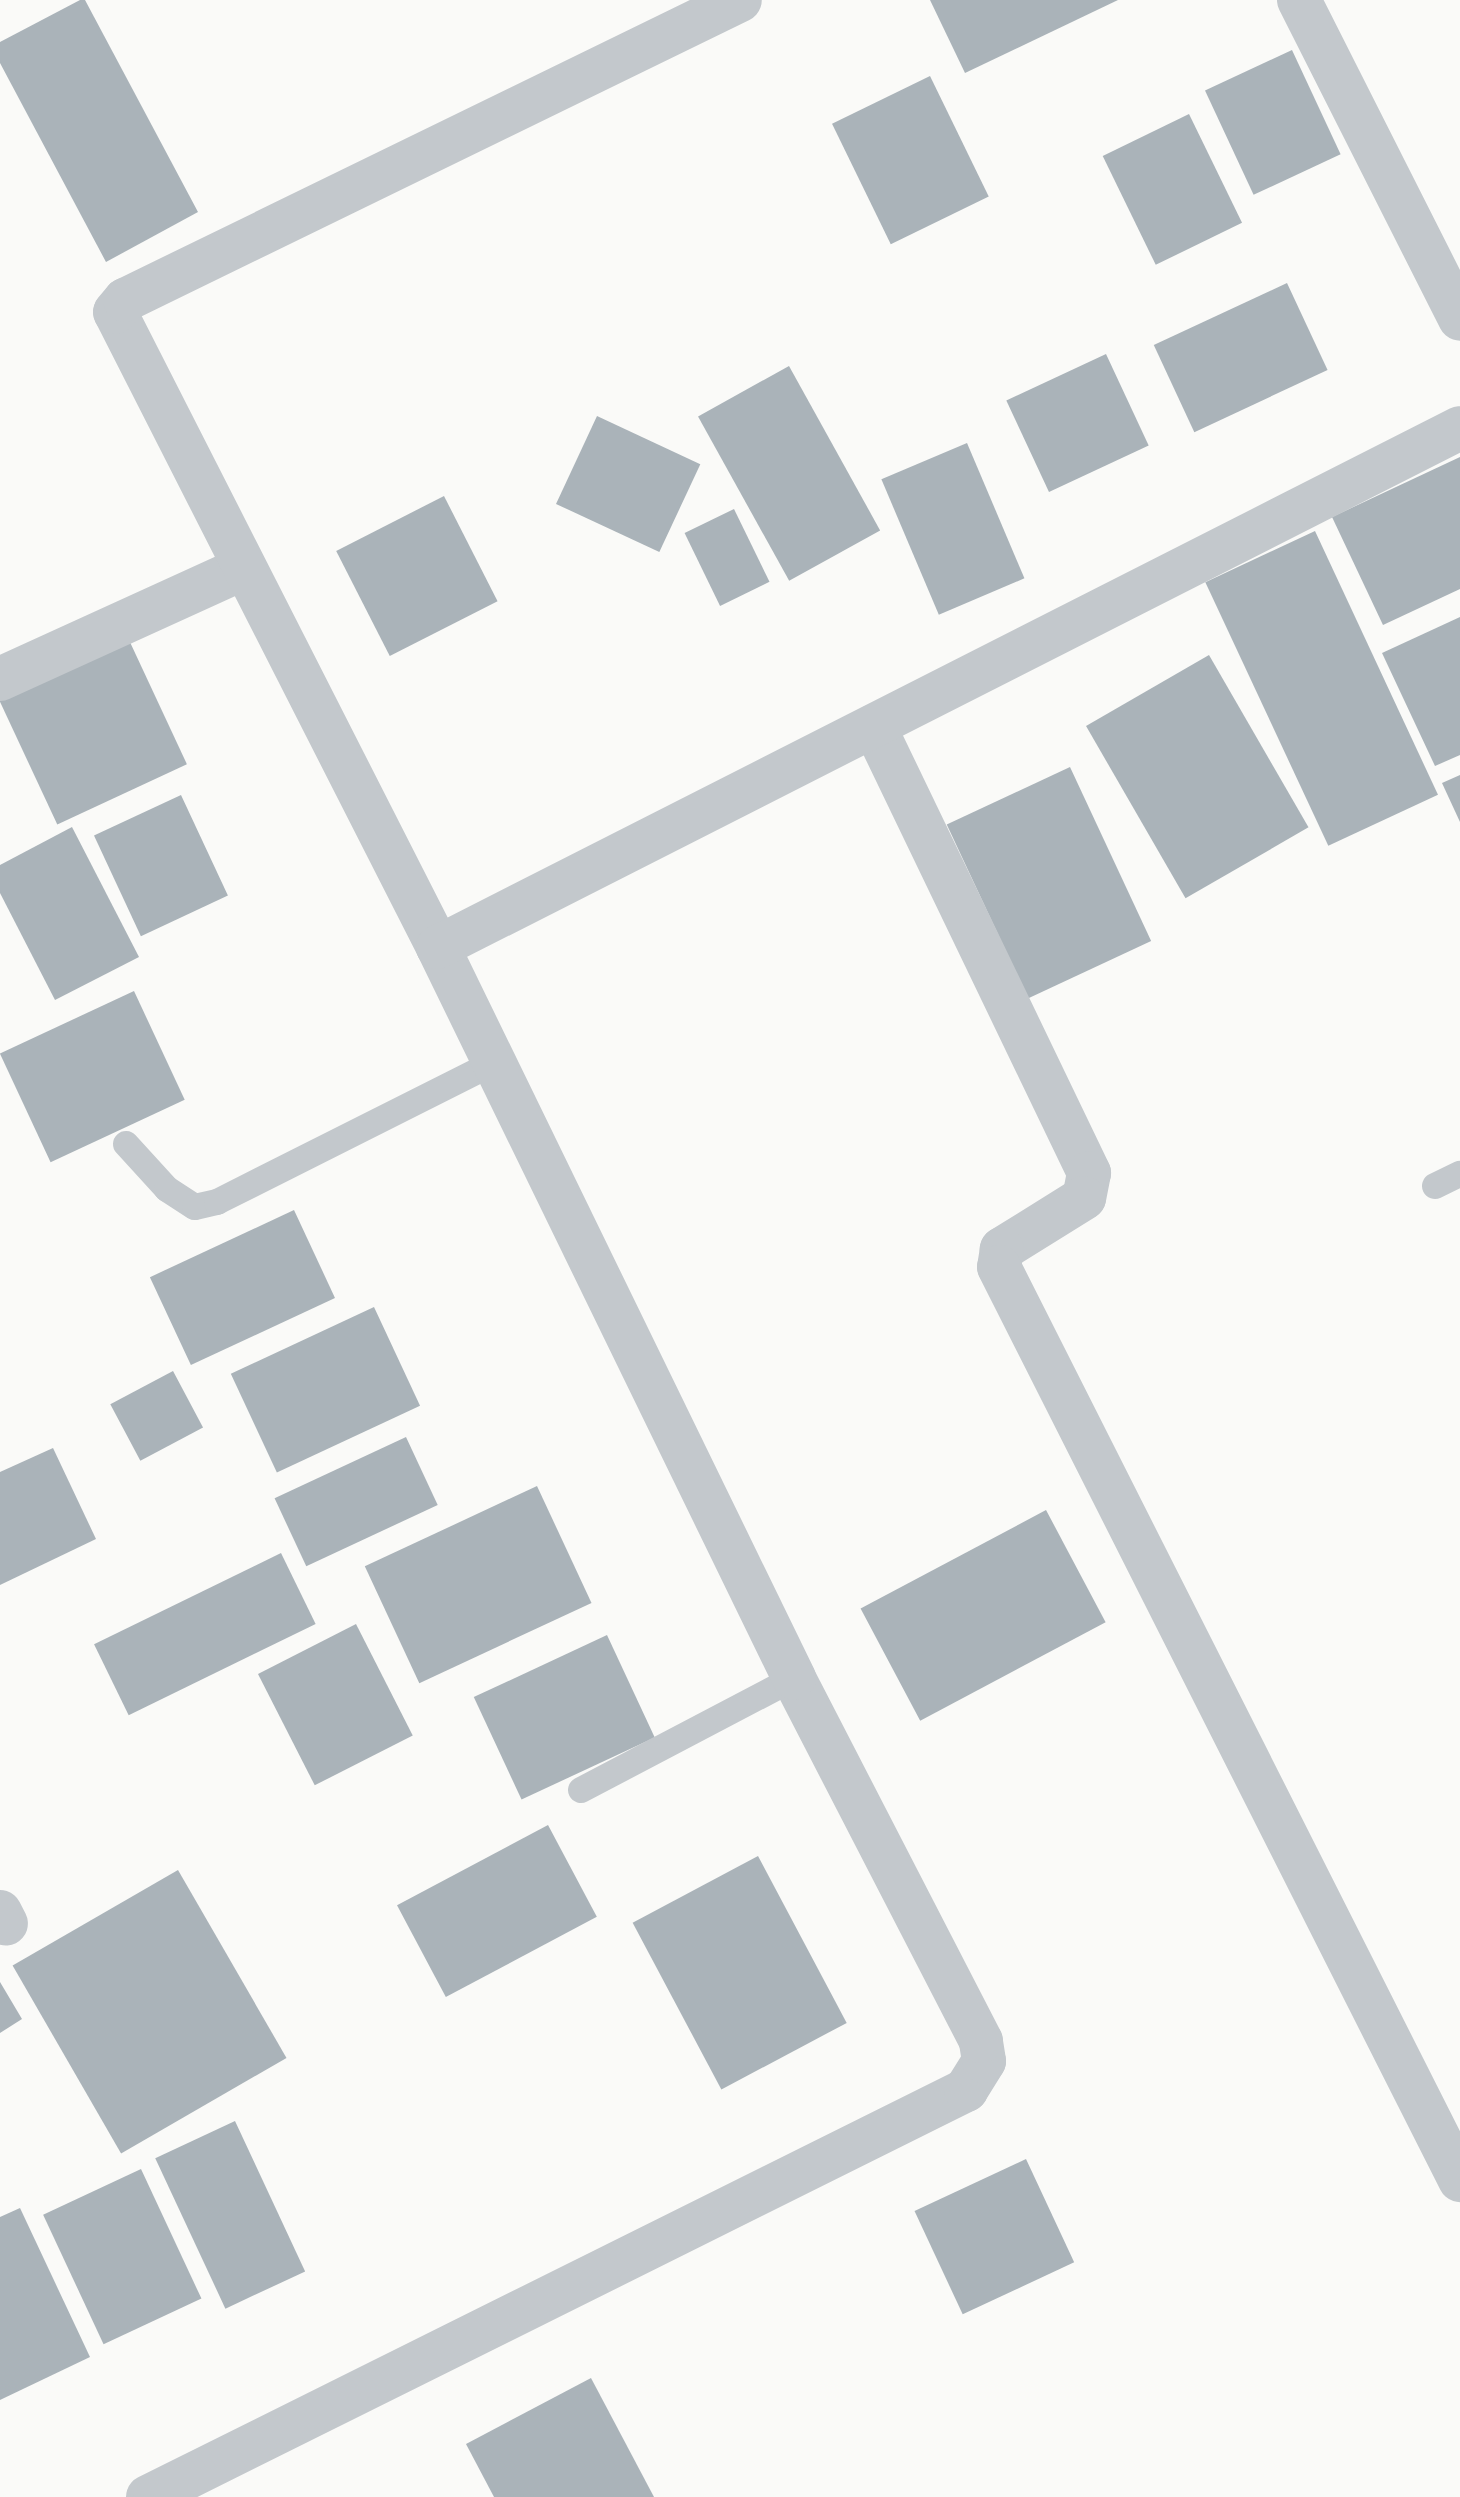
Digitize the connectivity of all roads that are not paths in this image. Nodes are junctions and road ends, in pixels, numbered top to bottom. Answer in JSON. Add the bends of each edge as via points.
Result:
{"nodes":[{"id":1,"x":740,"y":0,"type":"edge"},
{"id":2,"x":1299,"y":0,"type":"edge"},
{"id":3,"x":1460,"y":319,"type":"edge"},
{"id":4,"x":1460,"y":428,"type":"edge"},
{"id":5,"x":244,"y":568,"type":"junction"},
{"id":6,"x":0,"y":679,"type":"edge"},
{"id":7,"x":874,"y":726,"type":"junction"},
{"id":8,"x":438,"y":947,"type":"junction"},
{"id":9,"x":493,"y":1063,"type":"junction"},
{"id":10,"x":126,"y":1144,"type":"dead end"},
{"id":11,"x":1460,"y":1174,"type":"edge"},
{"id":12,"x":1435,"y":1186,"type":"dead end"},
{"id":13,"x":794,"y":1678,"type":"junction"},
{"id":14,"x":581,"y":1790,"type":"dead end"},
{"id":15,"x":1460,"y":2180,"type":"edge"},
{"id":16,"x":148,"y":2497,"type":"edge"}],
"edges":[{"from":1,"to":5,"type":"street","via":[[118,306],[116,317]]},
{"from":2,"to":3,"type":"street"},
{"from":4,"to":7,"type":"street"},
{"from":5,"to":6,"type":"street"},
{"from":5,"to":8,"type":"street"},
{"from":7,"to":8,"type":"street"},
{"from":7,"to":15,"type":"street","via":[[1089,1173],[1091,1187],[1084,1198],[1002,1249],[999,1267]]},
{"from":8,"to":9,"type":"street"},
{"from":9,"to":10,"type":"lane","via":[[217,1202],[195,1207],[167,1189]]},
{"from":9,"to":13,"type":"street"},
{"from":11,"to":12,"type":"lane"},
{"from":13,"to":14,"type":"lane"},
{"from":13,"to":16,"type":"street","via":[[981,2041],[984,2061],[977,2078],[966,2090]]}]}
